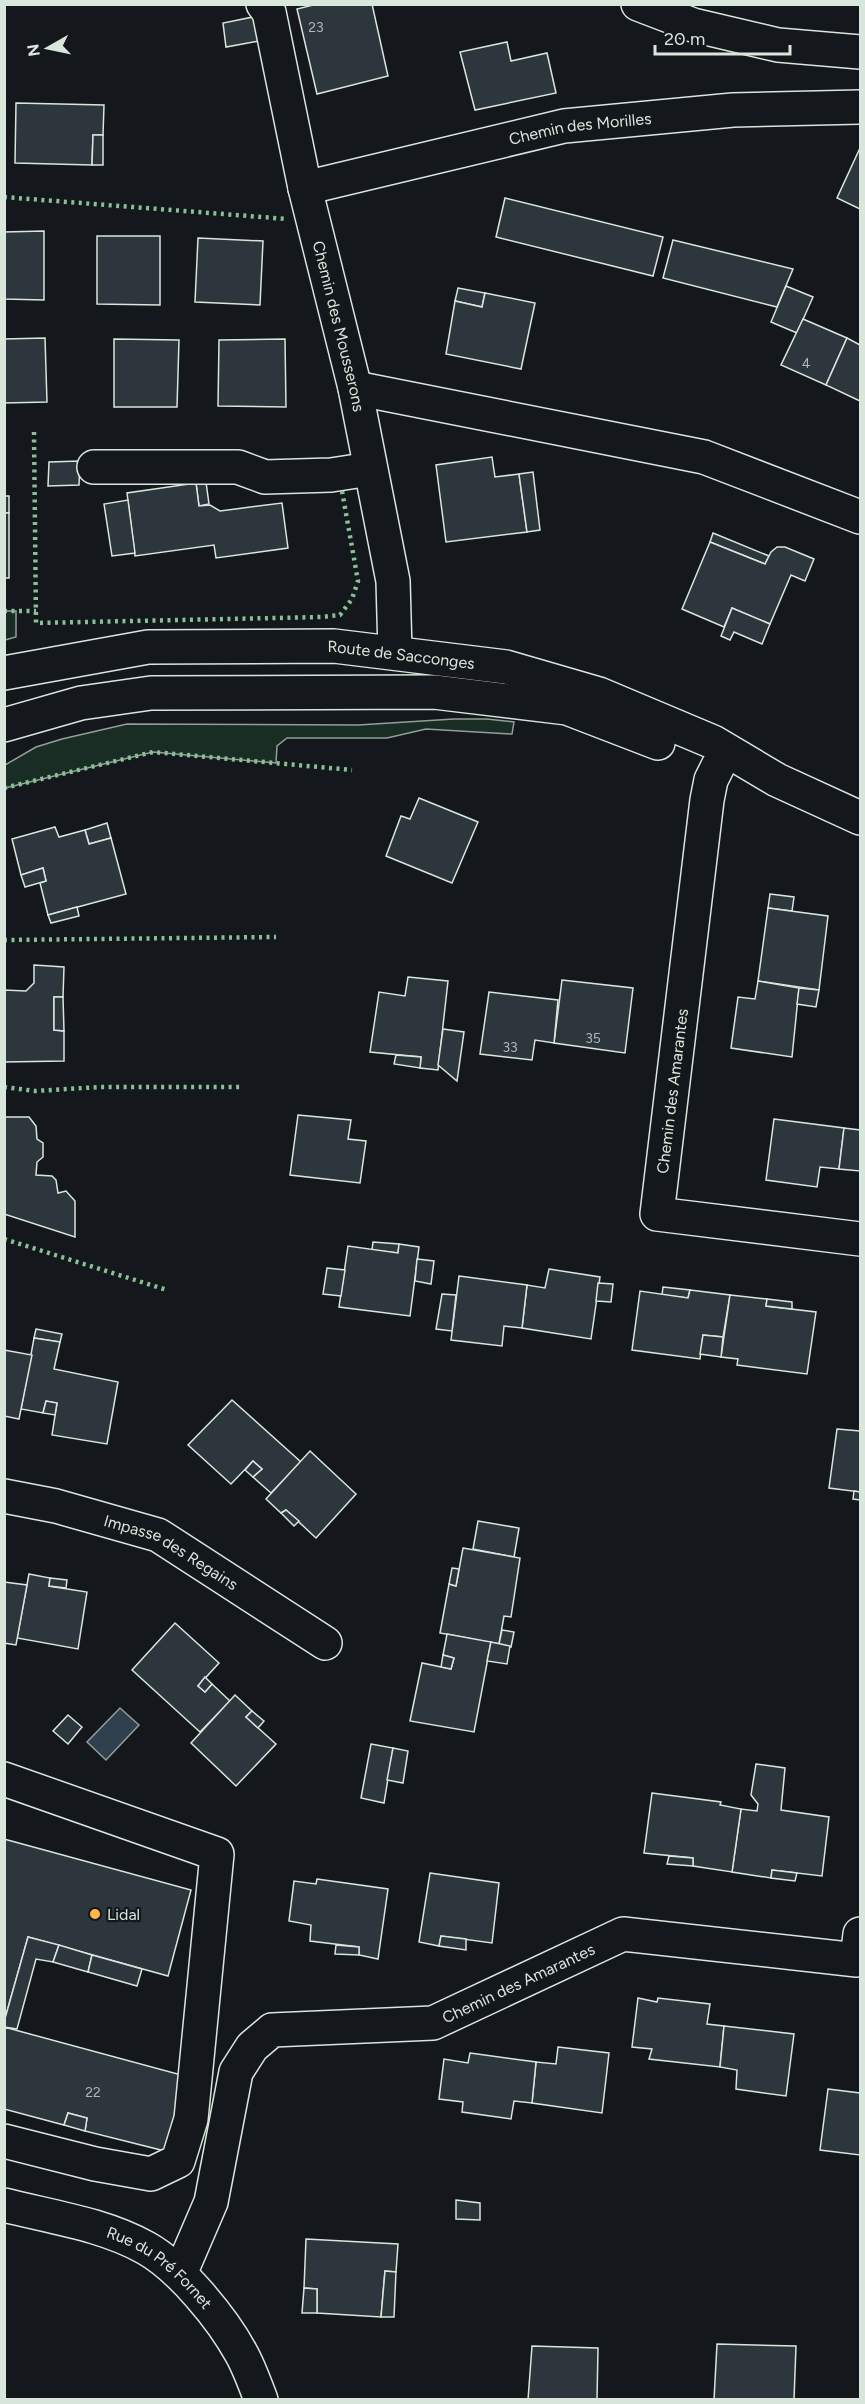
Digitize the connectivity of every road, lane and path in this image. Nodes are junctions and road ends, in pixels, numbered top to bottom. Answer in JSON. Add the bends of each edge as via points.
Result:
{"nodes":[{"id":1,"x":263,"y":4,"type":"edge"},
{"id":2,"x":638,"y":4,"type":"edge"},
{"id":3,"x":861,"y":52,"type":"edge"},
{"id":4,"x":861,"y":107,"type":"edge"},
{"id":5,"x":304,"y":188,"type":"junction"},
{"id":6,"x":355,"y":388,"type":"junction"},
{"id":7,"x":94,"y":467,"type":"dead end"},
{"id":8,"x":370,"y":469,"type":"junction"},
{"id":9,"x":861,"y":517,"type":"edge"},
{"id":10,"x":395,"y":651,"type":"junction"},
{"id":11,"x":4,"y":673,"type":"edge"},
{"id":12,"x":335,"y":692,"type":"junction"},
{"id":13,"x":434,"y":692,"type":"junction"},
{"id":14,"x":4,"y":725,"type":"edge"},
{"id":15,"x":718,"y":766,"type":"junction"},
{"id":16,"x":777,"y":780,"type":"junction"},
{"id":17,"x":861,"y":819,"type":"edge"},
{"id":18,"x":861,"y":1239,"type":"edge"},
{"id":19,"x":4,"y":1496,"type":"edge"},
{"id":20,"x":325,"y":1643,"type":"dead end"},
{"id":21,"x":4,"y":1779,"type":"edge"},
{"id":22,"x":861,"y":1934,"type":"edge"},
{"id":23,"x":4,"y":2141,"type":"edge"},
{"id":24,"x":4,"y":2205,"type":"edge"},
{"id":25,"x":180,"y":2274,"type":"junction"},
{"id":26,"x":261,"y":2400,"type":"edge"}],
"edges":[{"from":1,"to":5,"type":"street","name":"Chemin des Mousserons","via":[[269,12],[279,56]]},
{"from":2,"to":3,"type":"street","via":[[693,25],[778,45]]},
{"from":4,"to":5,"type":"street","name":"Chemin des Morilles","via":[[733,110],[564,126]]},
{"from":5,"to":6,"type":"street","name":"Chemin des Mousserons"},
{"from":6,"to":8,"type":"street","name":"Chemin des Mousserons"},
{"from":6,"to":9,"type":"street","via":[[704,457]]},
{"from":7,"to":8,"type":"street","via":[[237,467],[265,477]]},
{"from":8,"to":10,"type":"street","name":"Chemin des Mousserons","via":[[393,581]]},
{"from":10,"to":11,"type":"street","name":"Route de Sacconges","via":[[334,646],[148,647]]},
{"from":10,"to":12,"type":"street"},
{"from":10,"to":13,"type":"street"},
{"from":10,"to":16,"type":"street","name":"Route de Sacconges","via":[[506,667],[599,694],[713,742]]},
{"from":12,"to":13,"type":"street","name":"Route de Sacconges"},
{"from":12,"to":14,"type":"street","name":"Route de Sacconges","via":[[151,693],[81,703]]},
{"from":13,"to":15,"type":"street","name":"Route de Sacconges","via":[[567,708]]},
{"from":15,"to":16,"type":"street","name":"Route de Sacconges"},
{"from":15,"to":18,"type":"street","name":"Chemin des Amarantes","via":[[707,800],[657,1214]]},
{"from":16,"to":17,"type":"street","name":"Route de Sacconges"},
{"from":19,"to":20,"type":"street","name":"Impasse des Regains","via":[[158,1534]]},
{"from":21,"to":23,"type":"street","via":[[218,1854],[190,2119],[178,2161],[151,2174]]},
{"from":22,"to":25,"type":"street","name":"Chemin des Amarantes","via":[[857,1960],[623,1934],[433,2023],[272,2030],[252,2047],[236,2072],[211,2202]]},
{"from":24,"to":25,"type":"street","name":"Rue du Pré Fornet","via":[[107,2231],[147,2248]]},
{"from":25,"to":26,"type":"street","name":"Rue du Pré Fornet","via":[[212,2310],[241,2353]]}]}
